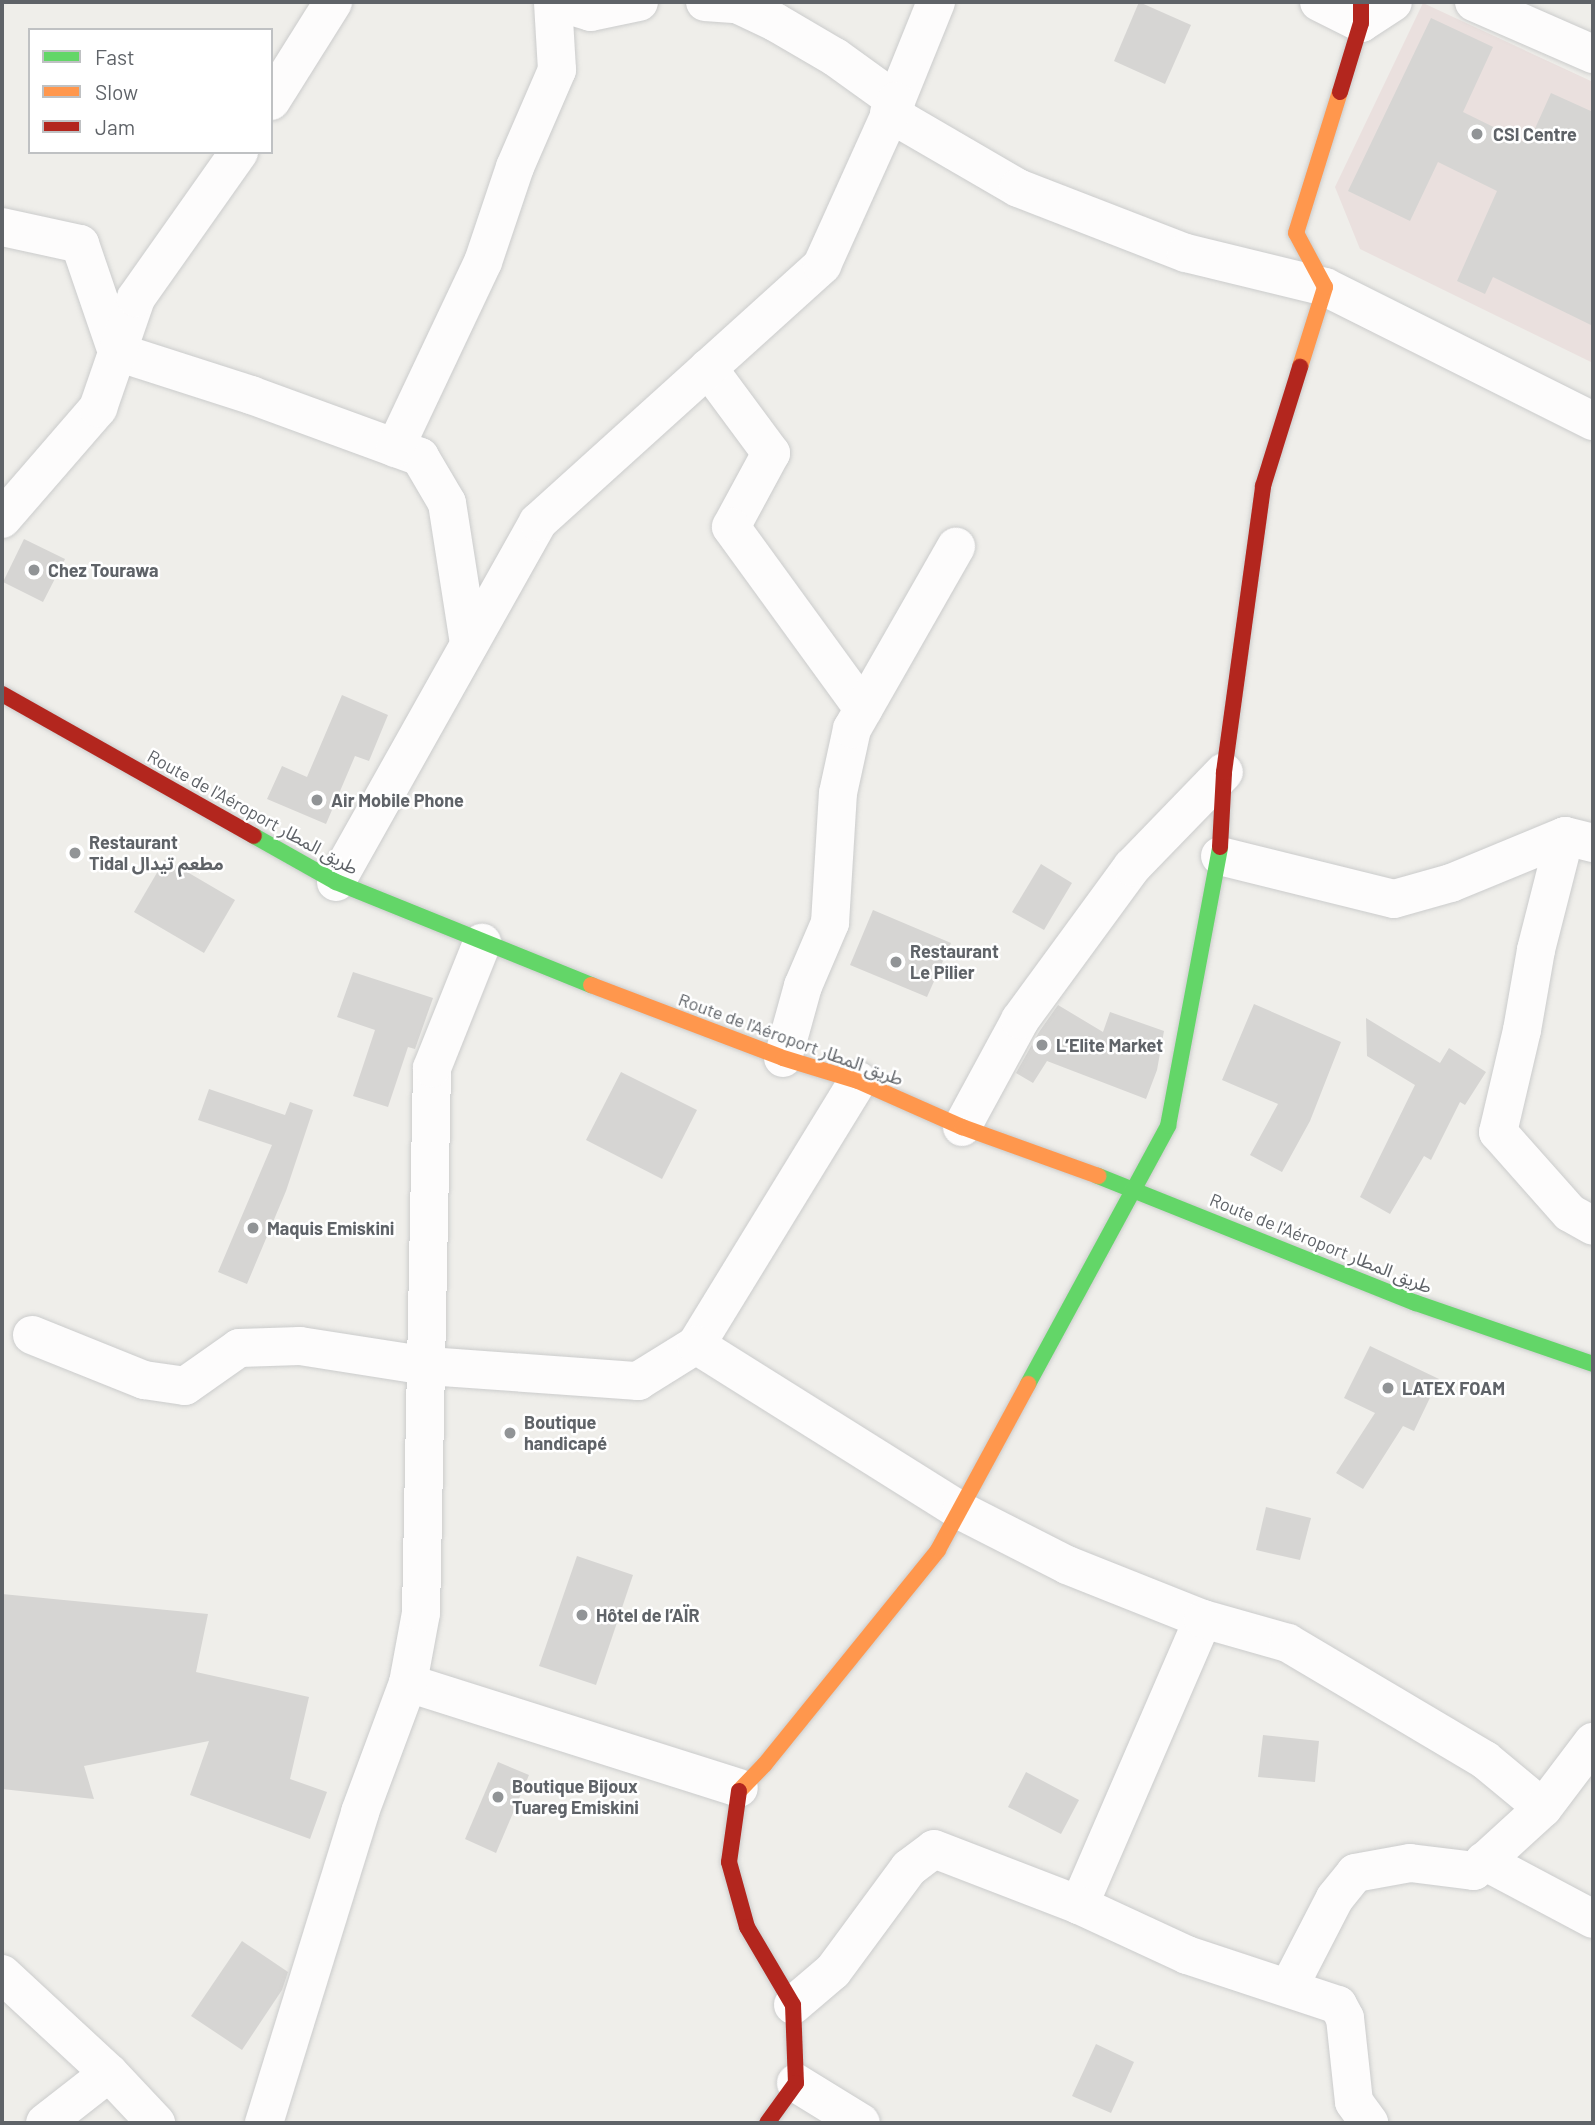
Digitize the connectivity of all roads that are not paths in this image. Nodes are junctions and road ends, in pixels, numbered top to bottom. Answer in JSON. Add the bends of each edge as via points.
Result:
{"nodes":[{"id":1,"x":333,"y":2,"type":"edge"},
{"id":2,"x":556,"y":2,"type":"edge"},
{"id":3,"x":639,"y":2,"type":"edge"},
{"id":4,"x":705,"y":2,"type":"edge"},
{"id":5,"x":936,"y":2,"type":"edge"},
{"id":6,"x":1319,"y":2,"type":"edge"},
{"id":7,"x":1393,"y":2,"type":"edge"},
{"id":8,"x":1474,"y":2,"type":"edge"},
{"id":9,"x":1361,"y":12,"type":"edge"},
{"id":10,"x":1593,"y":54,"type":"edge"},
{"id":11,"x":273,"y":97,"type":"edge"},
{"id":12,"x":893,"y":107,"type":"junction"},
{"id":13,"x":238,"y":154,"type":"edge"},
{"id":14,"x":2,"y":227,"type":"edge"},
{"id":15,"x":1325,"y":287,"type":"junction"},
{"id":16,"x":117,"y":352,"type":"junction"},
{"id":17,"x":708,"y":368,"type":"junction"},
{"id":18,"x":1593,"y":421,"type":"edge"},
{"id":19,"x":395,"y":448,"type":"junction"},
{"id":20,"x":2,"y":519,"type":"edge"},
{"id":21,"x":956,"y":547,"type":"dead end"},
{"id":22,"x":469,"y":644,"type":"junction"},
{"id":23,"x":2,"y":694,"type":"edge"},
{"id":24,"x":863,"y":709,"type":"junction"},
{"id":25,"x":1224,"y":772,"type":"junction"},
{"id":26,"x":1579,"y":840,"type":"edge"},
{"id":27,"x":1220,"y":856,"type":"junction"},
{"id":28,"x":336,"y":882,"type":"junction"},
{"id":29,"x":482,"y":943,"type":"junction"},
{"id":30,"x":783,"y":1058,"type":"junction"},
{"id":31,"x":858,"y":1082,"type":"junction"},
{"id":32,"x":962,"y":1127,"type":"junction"},
{"id":33,"x":1135,"y":1189,"type":"junction"},
{"id":34,"x":1593,"y":1226,"type":"edge"},
{"id":35,"x":32,"y":1335,"type":"dead end"},
{"id":36,"x":696,"y":1345,"type":"junction"},
{"id":37,"x":1593,"y":1364,"type":"edge"},
{"id":38,"x":428,"y":1366,"type":"junction"},
{"id":39,"x":961,"y":1511,"type":"junction"},
{"id":40,"x":1202,"y":1619,"type":"junction"},
{"id":41,"x":408,"y":1683,"type":"junction"},
{"id":42,"x":1593,"y":1742,"type":"edge"},
{"id":43,"x":740,"y":1788,"type":"junction"},
{"id":44,"x":1543,"y":1808,"type":"junction"},
{"id":45,"x":1484,"y":1861,"type":"junction"},
{"id":46,"x":1079,"y":1905,"type":"junction"},
{"id":47,"x":1593,"y":1919,"type":"edge"},
{"id":48,"x":2,"y":1974,"type":"edge"},
{"id":49,"x":1289,"y":1987,"type":"junction"},
{"id":50,"x":793,"y":2005,"type":"junction"},
{"id":51,"x":109,"y":2073,"type":"junction"},
{"id":52,"x":796,"y":2083,"type":"junction"},
{"id":53,"x":45,"y":2123,"type":"edge"},
{"id":54,"x":156,"y":2123,"type":"edge"},
{"id":55,"x":264,"y":2123,"type":"edge"},
{"id":56,"x":767,"y":2123,"type":"edge"},
{"id":57,"x":861,"y":2123,"type":"edge"},
{"id":58,"x":1369,"y":2123,"type":"edge"}],
"edges":[{"from":1,"to":11,"type":"street"},
{"from":2,"to":3,"type":"street","via":[[591,12]]},
{"from":2,"to":19,"type":"street","via":[[557,70],[515,167],[484,262]]},
{"from":4,"to":12,"type":"street","via":[[737,4],[775,22],[835,57]]},
{"from":5,"to":12,"type":"street"},
{"from":6,"to":9,"type":"street"},
{"from":7,"to":9,"type":"street"},
{"from":8,"to":10,"type":"street"},
{"from":9,"to":15,"type":"street","via":[[1296,233]]},
{"from":12,"to":15,"type":"street","via":[[1018,188],[1186,253]]},
{"from":12,"to":17,"type":"street","via":[[822,265]]},
{"from":13,"to":16,"type":"street","via":[[136,298]]},
{"from":14,"to":16,"type":"street","via":[[80,244]]},
{"from":15,"to":18,"type":"street"},
{"from":15,"to":25,"type":"street","via":[[1263,486]]},
{"from":16,"to":19,"type":"street"},
{"from":16,"to":20,"type":"street","via":[[98,408]]},
{"from":17,"to":22,"type":"street","via":[[538,522]]},
{"from":17,"to":24,"type":"street","via":[[771,453],[731,527]]},
{"from":19,"to":22,"type":"street","via":[[420,457],[447,503]]},
{"from":21,"to":24,"type":"street"},
{"from":22,"to":28,"type":"street"},
{"from":23,"to":28,"type":"street","name":"Route de l'Aéroport طريق المطار"},
{"from":24,"to":30,"type":"street","via":[[852,729],[838,793],[830,923],[803,986]]},
{"from":25,"to":27,"type":"street"},
{"from":25,"to":32,"type":"street","via":[[1132,867],[1020,1020]]},
{"from":26,"to":27,"type":"street","via":[[1394,899]]},
{"from":26,"to":34,"type":"street","via":[[1536,950],[1498,1132],[1570,1213]]},
{"from":27,"to":33,"type":"street","via":[[1168,1126]]},
{"from":28,"to":29,"type":"street","name":"Route de l'Aéroport طريق المطار"},
{"from":29,"to":30,"type":"street","name":"Route de l'Aéroport طريق المطار"},
{"from":29,"to":38,"type":"street","via":[[432,1068]]},
{"from":30,"to":31,"type":"street","name":"Route de l'Aéroport طريق المطار"},
{"from":31,"to":32,"type":"street","name":"Route de l'Aéroport طريق المطار"},
{"from":31,"to":36,"type":"street"},
{"from":32,"to":33,"type":"street","name":"Route de l'Aéroport طريق المطار"},
{"from":33,"to":37,"type":"street","name":"Route de l'Aéroport طريق المطار","via":[[1416,1303]]},
{"from":33,"to":39,"type":"street"},
{"from":35,"to":38,"type":"street","via":[[144,1380],[185,1386],[239,1348],[300,1346]]},
{"from":36,"to":38,"type":"street","via":[[638,1381]]},
{"from":36,"to":39,"type":"street"},
{"from":38,"to":41,"type":"street","via":[[421,1614]]},
{"from":39,"to":40,"type":"street","via":[[1067,1565]]},
{"from":39,"to":43,"type":"street","via":[[938,1550],[765,1764]]},
{"from":40,"to":44,"type":"street","via":[[1288,1643],[1485,1760]]},
{"from":40,"to":46,"type":"street"},
{"from":41,"to":43,"type":"street"},
{"from":41,"to":55,"type":"street","via":[[359,1812]]},
{"from":42,"to":44,"type":"street"},
{"from":43,"to":50,"type":"street","via":[[729,1862],[747,1927]]},
{"from":44,"to":45,"type":"street"},
{"from":45,"to":47,"type":"street"},
{"from":45,"to":49,"type":"street","via":[[1474,1871],[1410,1863],[1355,1873],[1335,1898]]},
{"from":46,"to":49,"type":"street","via":[[1187,1955]]},
{"from":46,"to":50,"type":"street","via":[[934,1849],[909,1868],[833,1971]]},
{"from":48,"to":51,"type":"street"},
{"from":49,"to":58,"type":"street","via":[[1338,2005],[1345,2018],[1354,2102]]},
{"from":50,"to":52,"type":"street"},
{"from":51,"to":53,"type":"street"},
{"from":51,"to":54,"type":"street"},
{"from":52,"to":56,"type":"street"},
{"from":52,"to":57,"type":"street"}]}
